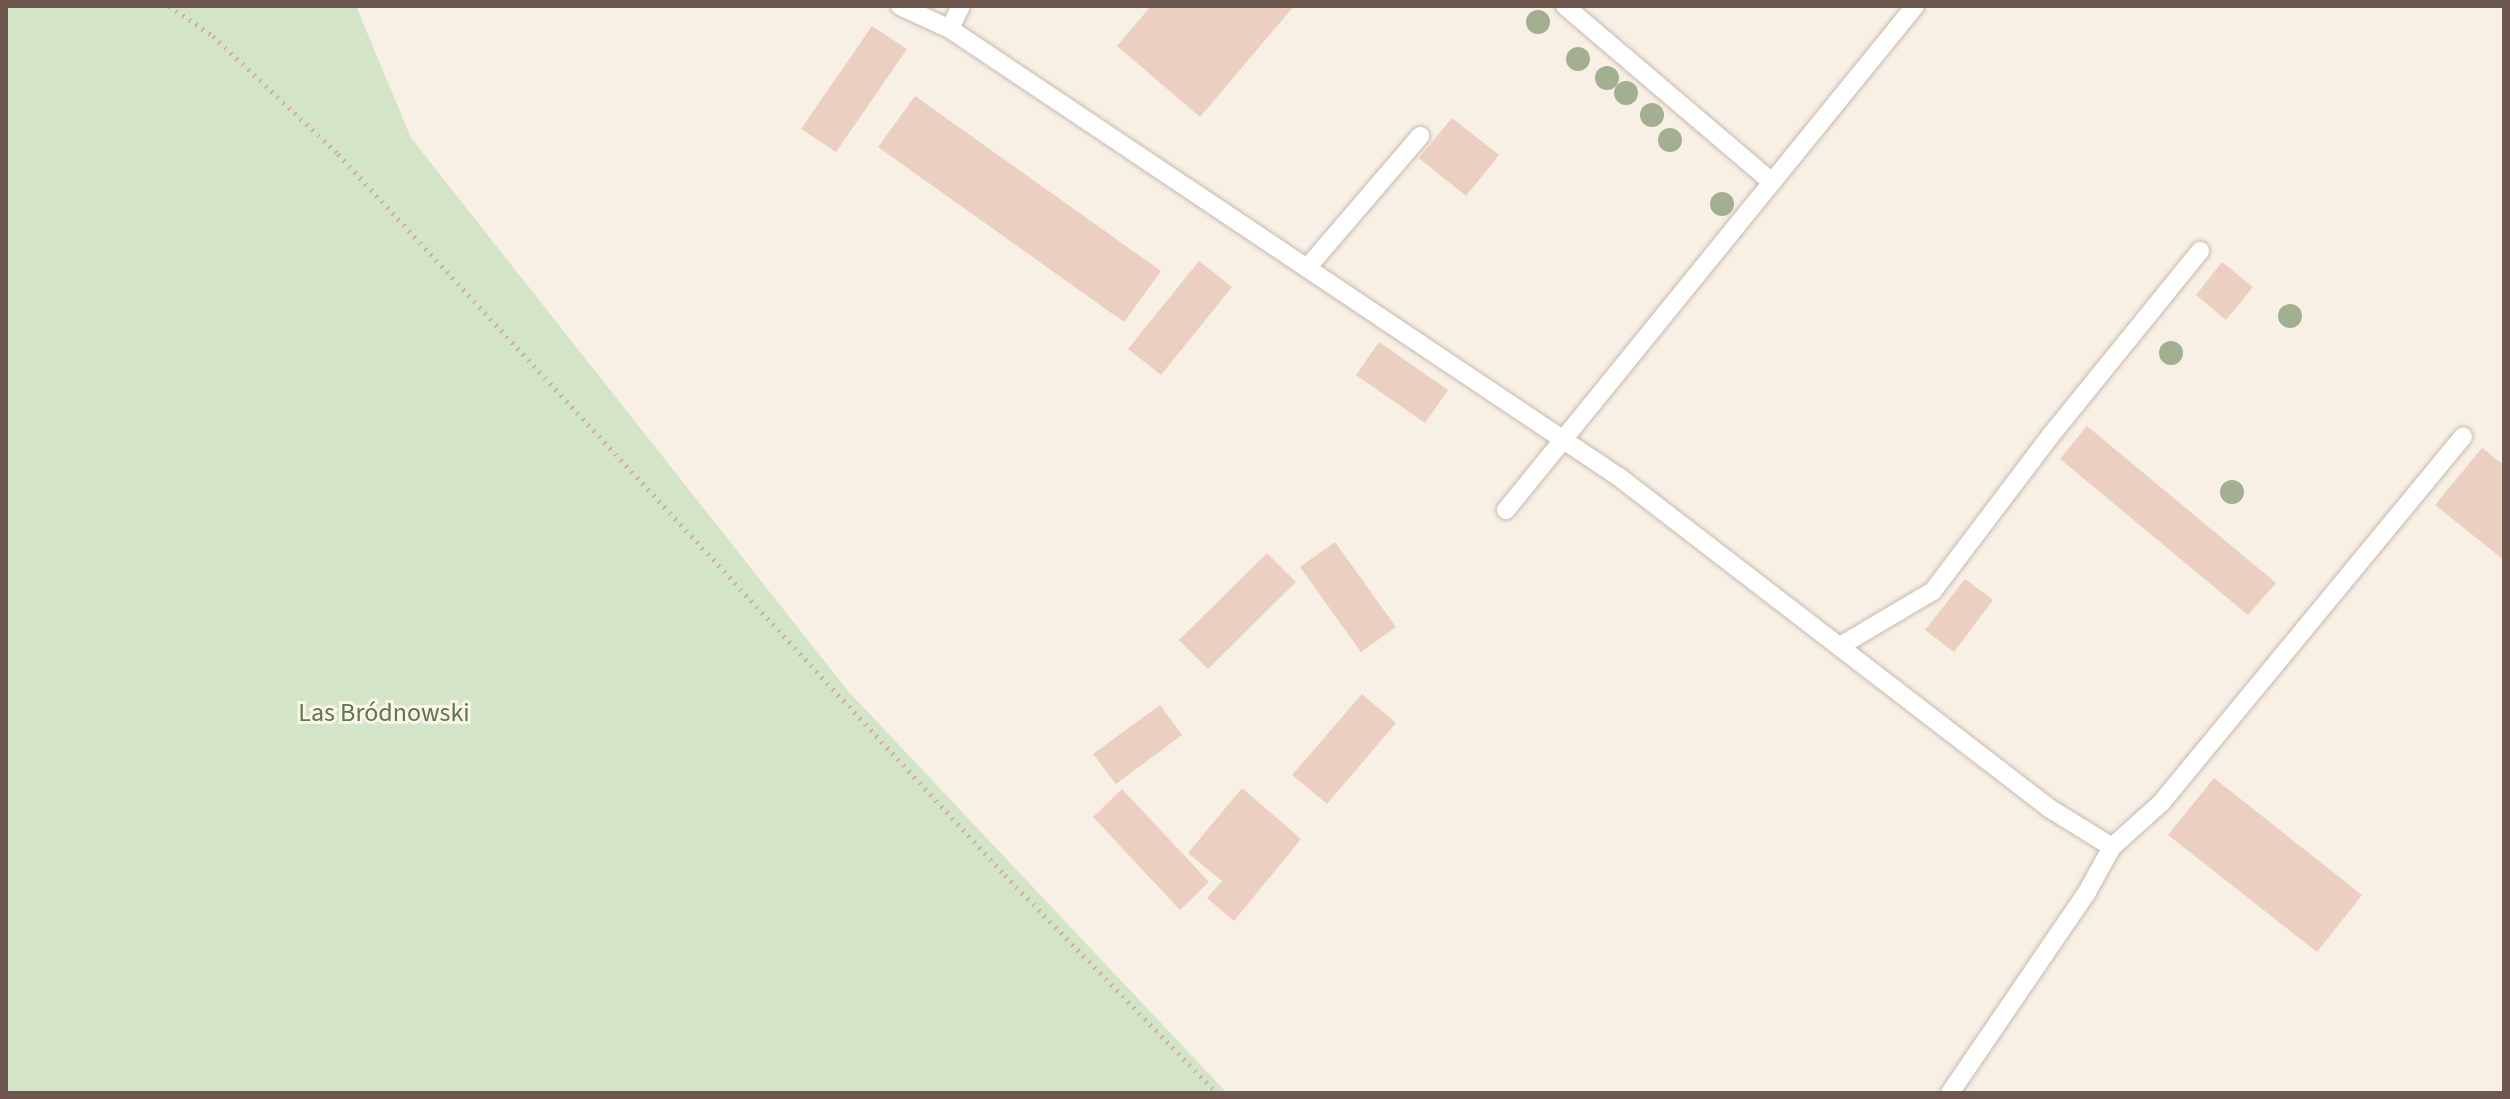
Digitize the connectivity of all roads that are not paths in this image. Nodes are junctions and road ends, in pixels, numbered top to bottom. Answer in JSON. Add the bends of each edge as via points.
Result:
{"nodes":[{"id":1,"x":900,"y":6,"type":"edge"},
{"id":2,"x":961,"y":6,"type":"edge"},
{"id":3,"x":1565,"y":6,"type":"edge"},
{"id":4,"x":1915,"y":6,"type":"edge"},
{"id":5,"x":950,"y":29,"type":"junction"},
{"id":6,"x":1420,"y":136,"type":"dead end"},
{"id":7,"x":1772,"y":182,"type":"junction"},
{"id":8,"x":2200,"y":251,"type":"dead end"},
{"id":9,"x":1307,"y":268,"type":"junction"},
{"id":10,"x":2463,"y":437,"type":"dead end"},
{"id":11,"x":1563,"y":440,"type":"junction"},
{"id":12,"x":1506,"y":510,"type":"dead end"},
{"id":13,"x":1840,"y":646,"type":"junction"},
{"id":14,"x":2112,"y":847,"type":"junction"},
{"id":15,"x":1950,"y":1093,"type":"edge"}],
"edges":[{"from":1,"to":5,"type":"lane"},
{"from":2,"to":5,"type":"lane"},
{"from":3,"to":7,"type":"lane"},
{"from":4,"to":7,"type":"lane"},
{"from":5,"to":9,"type":"lane"},
{"from":6,"to":9,"type":"lane"},
{"from":7,"to":11,"type":"lane"},
{"from":8,"to":13,"type":"lane","via":[[1933,591]]},
{"from":9,"to":11,"type":"lane"},
{"from":10,"to":14,"type":"lane","via":[[2161,803]]},
{"from":11,"to":12,"type":"lane"},
{"from":11,"to":13,"type":"lane","via":[[1675,518]]},
{"from":13,"to":14,"type":"lane","via":[[2049,808]]},
{"from":14,"to":15,"type":"lane"}]}
